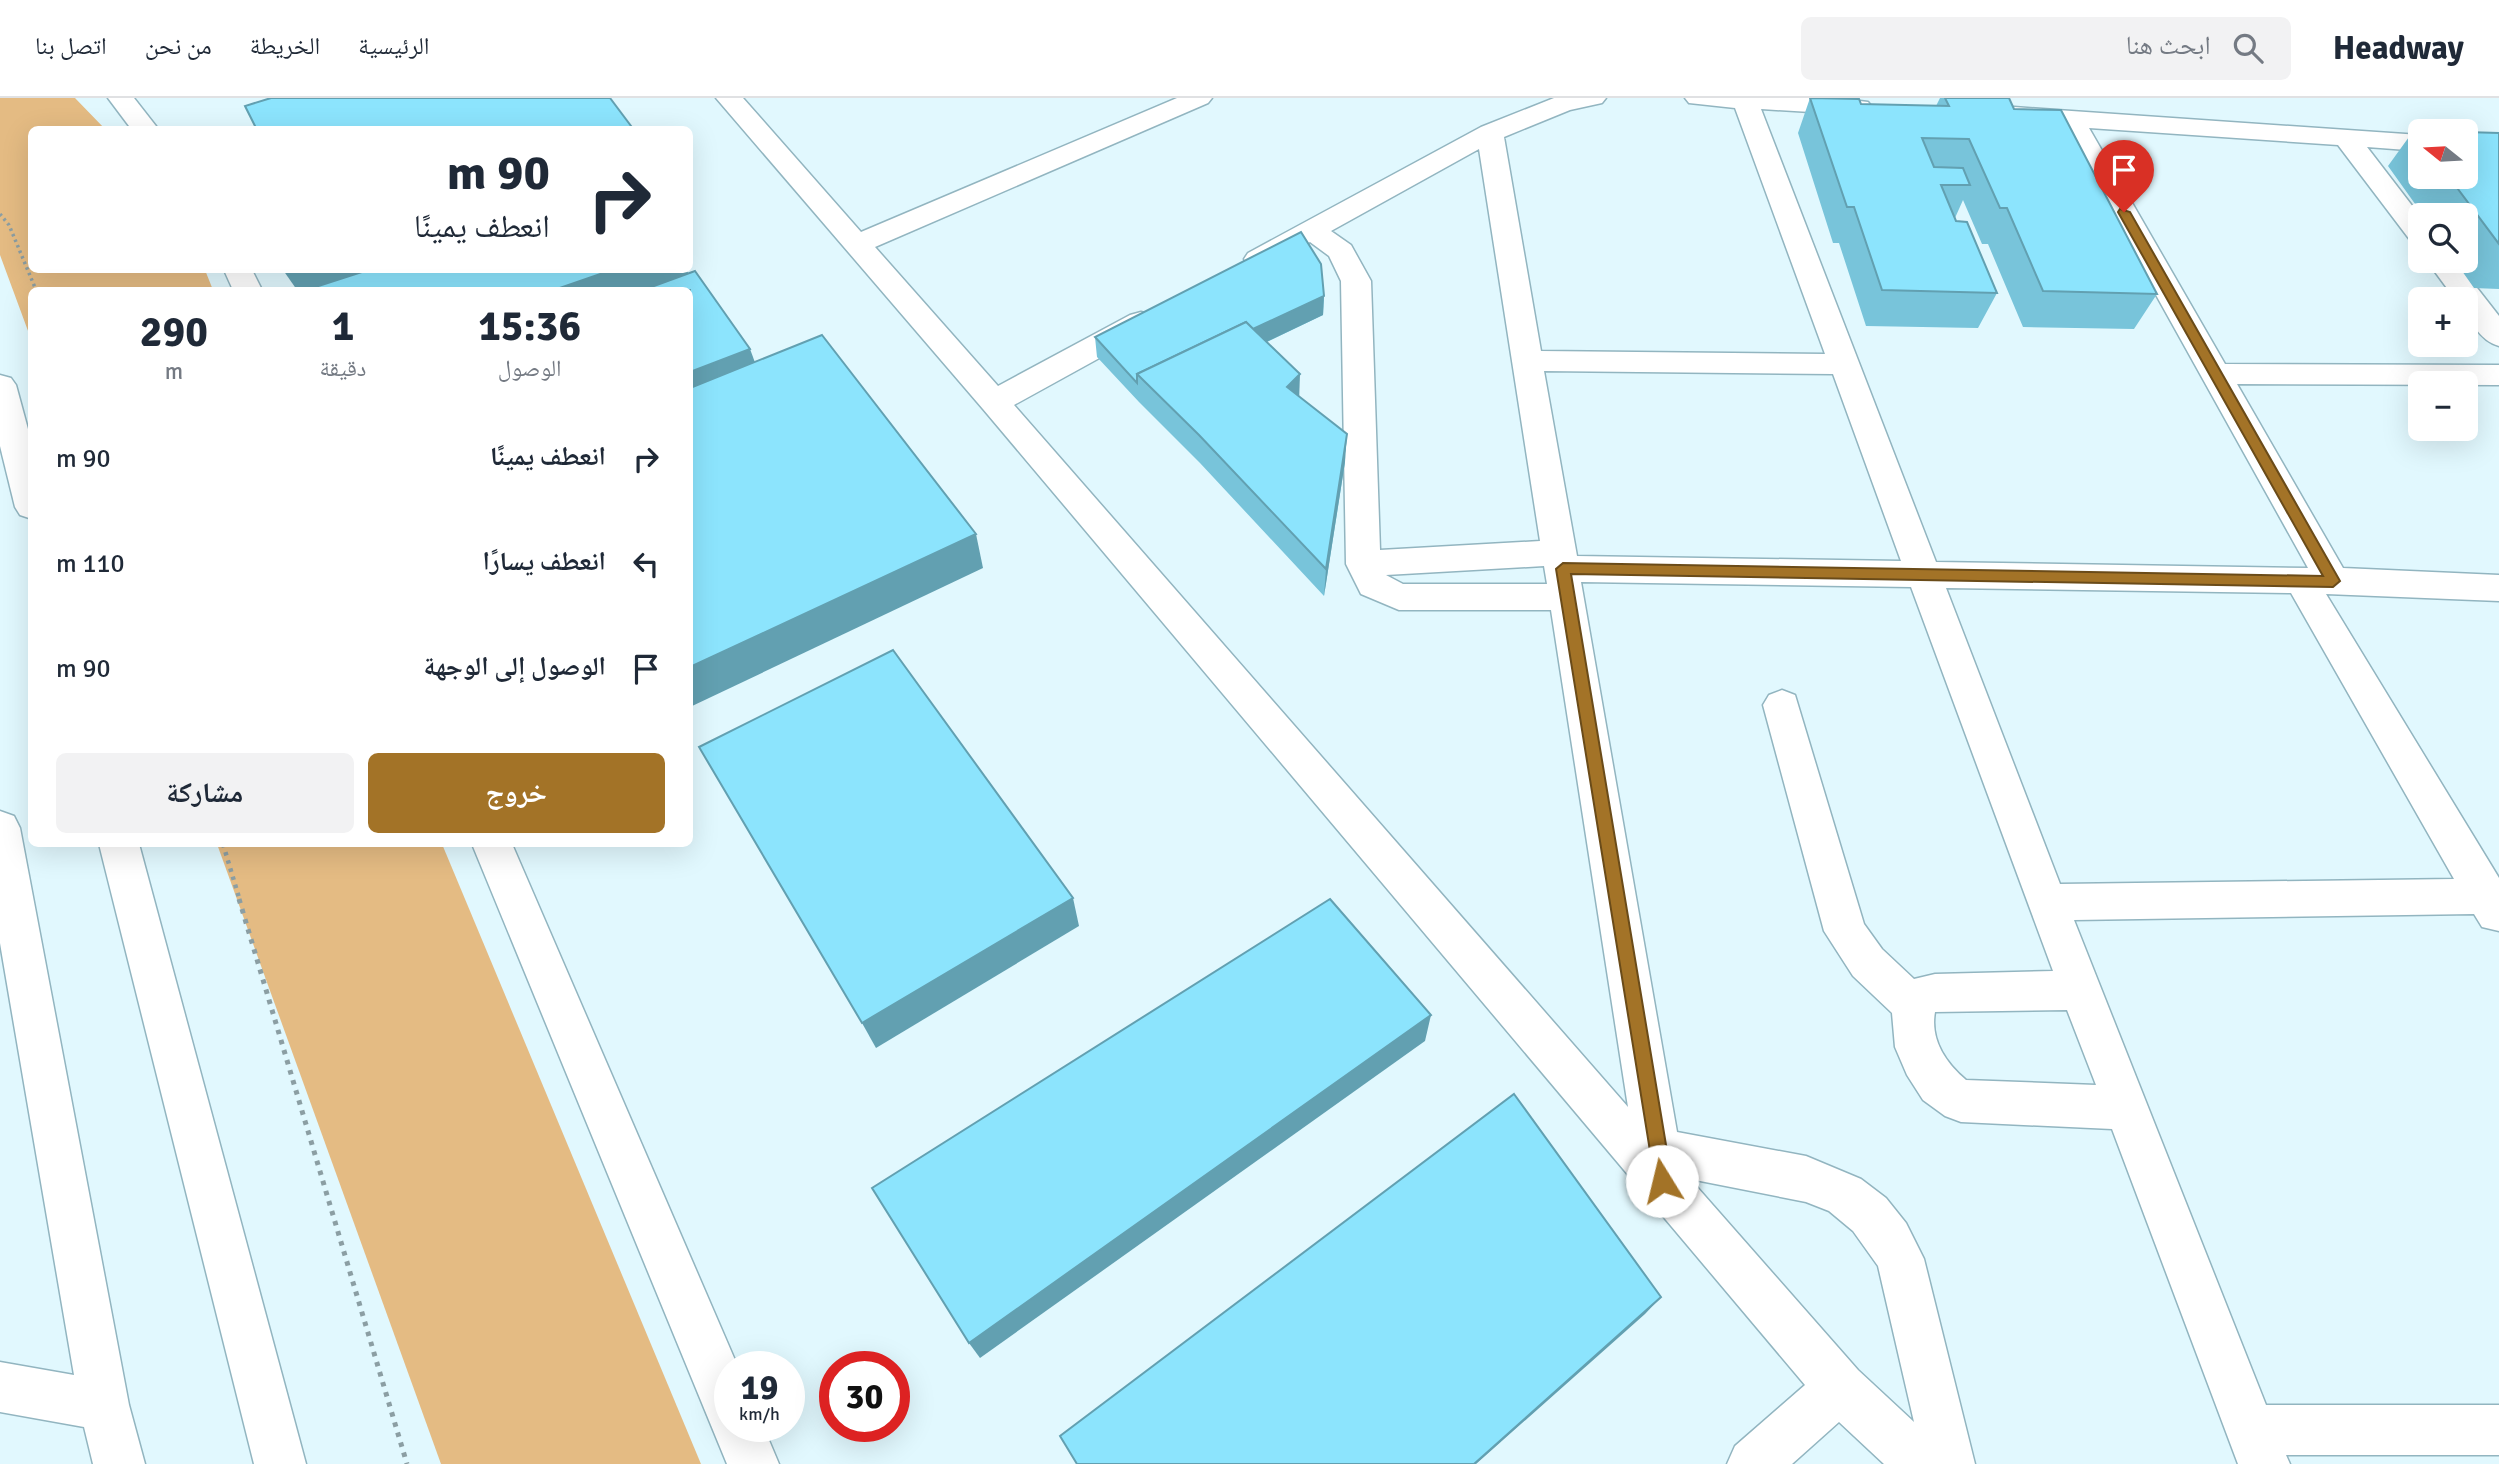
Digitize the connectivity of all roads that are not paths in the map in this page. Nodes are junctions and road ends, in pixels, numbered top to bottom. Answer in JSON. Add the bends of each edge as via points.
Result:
{"nodes":[{"id":1,"x":121,"y":98,"type":"edge"},
{"id":2,"x":729,"y":98,"type":"edge"},
{"id":3,"x":1199,"y":98,"type":"edge"},
{"id":4,"x":1592,"y":98,"type":"edge"},
{"id":5,"x":1698,"y":98,"type":"edge"},
{"id":6,"x":1745,"y":101,"type":"junction"},
{"id":7,"x":1881,"y":108,"type":"edge"},
{"id":8,"x":1990,"y":114,"type":"edge"},
{"id":9,"x":2071,"y":118,"type":"junction"},
{"id":10,"x":143,"y":126,"type":"edge"},
{"id":11,"x":1490,"y":133,"type":"junction"},
{"id":12,"x":2346,"y":138,"type":"junction"},
{"id":13,"x":2408,"y":142,"type":"edge"},
{"id":14,"x":2408,"y":218,"type":"edge"},
{"id":15,"x":1312,"y":230,"type":"junction"},
{"id":16,"x":858,"y":244,"type":"junction"},
{"id":17,"x":1238,"y":269,"type":"edge"},
{"id":18,"x":2450,"y":273,"type":"edge"},
{"id":19,"x":1165,"y":309,"type":"edge"},
{"id":20,"x":2498,"y":335,"type":"edge"},
{"id":21,"x":1528,"y":361,"type":"junction"},
{"id":22,"x":1844,"y":365,"type":"junction"},
{"id":23,"x":2216,"y":374,"type":"junction"},
{"id":24,"x":2499,"y":375,"type":"edge"},
{"id":25,"x":0,"y":386,"type":"edge"},
{"id":26,"x":994,"y":402,"type":"junction"},
{"id":27,"x":28,"y":492,"type":"edge"},
{"id":28,"x":1363,"y":564,"type":"junction"},
{"id":29,"x":1564,"y":572,"type":"junction"},
{"id":30,"x":1923,"y":574,"type":"junction"},
{"id":31,"x":2317,"y":581,"type":"junction"},
{"id":32,"x":2499,"y":588,"type":"edge"},
{"id":33,"x":1782,"y":705,"type":"dead end"},
{"id":34,"x":0,"y":828,"type":"edge"},
{"id":35,"x":120,"y":847,"type":"edge"},
{"id":36,"x":493,"y":847,"type":"edge"},
{"id":37,"x":2047,"y":902,"type":"junction"},
{"id":38,"x":2495,"y":904,"type":"edge"},
{"id":39,"x":2081,"y":990,"type":"junction"},
{"id":40,"x":1914,"y":1005,"type":"junction"},
{"id":41,"x":2127,"y":1108,"type":"junction"},
{"id":42,"x":1660,"y":1166,"type":"junction"},
{"id":43,"x":714,"y":1370,"type":"edge"},
{"id":44,"x":0,"y":1387,"type":"edge"},
{"id":45,"x":1840,"y":1388,"type":"junction"},
{"id":46,"x":2499,"y":1430,"type":"edge"},
{"id":47,"x":107,"y":1440,"type":"edge"},
{"id":48,"x":744,"y":1442,"type":"edge"},
{"id":49,"x":2257,"y":1447,"type":"edge"},
{"id":50,"x":280,"y":1464,"type":"edge"},
{"id":51,"x":753,"y":1464,"type":"edge"},
{"id":52,"x":1753,"y":1464,"type":"edge"},
{"id":53,"x":1921,"y":1464,"type":"edge"},
{"id":54,"x":1949,"y":1464,"type":"edge"}],
"edges":[{"from":1,"to":10,"type":"main road"},
{"from":2,"to":16,"type":"main road"},
{"from":3,"to":16,"type":"main road"},
{"from":4,"to":11,"type":"main road","via":[[1564,103]]},
{"from":5,"to":6,"type":"main road"},
{"from":6,"to":7,"type":"main road"},
{"from":6,"to":22,"type":"main road"},
{"from":8,"to":9,"type":"main road"},
{"from":9,"to":12,"type":"main road"},
{"from":9,"to":23,"type":"main road"},
{"from":11,"to":15,"type":"main road"},
{"from":11,"to":21,"type":"main road"},
{"from":12,"to":13,"type":"main road"},
{"from":12,"to":14,"type":"main road"},
{"from":15,"to":17,"type":"main road"},
{"from":15,"to":28,"type":"main road","via":[[1349,260],[1356,281]]},
{"from":16,"to":26,"type":"main road"},
{"from":18,"to":20,"type":"main road"},
{"from":19,"to":26,"type":"main road"},
{"from":21,"to":22,"type":"main road"},
{"from":21,"to":29,"type":"main road"},
{"from":22,"to":30,"type":"main road"},
{"from":23,"to":24,"type":"main road"},
{"from":23,"to":31,"type":"main road"},
{"from":25,"to":27,"type":"main road"},
{"from":26,"to":42,"type":"main road"},
{"from":28,"to":29,"type":"main road"},
{"from":28,"to":29,"type":"main road","via":[[1373,585],[1399,597]]},
{"from":29,"to":30,"type":"main road"},
{"from":29,"to":42,"type":"main road"},
{"from":30,"to":31,"type":"main road"},
{"from":30,"to":37,"type":"main road"},
{"from":31,"to":32,"type":"main road"},
{"from":31,"to":38,"type":"main road"},
{"from":33,"to":40,"type":"main road","via":[[1845,931],[1886,984]]},
{"from":34,"to":47,"type":"main road"},
{"from":35,"to":50,"type":"main road"},
{"from":36,"to":43,"type":"main road"},
{"from":37,"to":38,"type":"main road"},
{"from":37,"to":39,"type":"main road"},
{"from":39,"to":40,"type":"main road","via":[[1935,993],[1922,996]]},
{"from":39,"to":41,"type":"main road"},
{"from":40,"to":41,"type":"main road","via":[[1913,1029],[1928,1072],[1947,1094],[1976,1103]]},
{"from":41,"to":49,"type":"main road"},
{"from":42,"to":45,"type":"main road"},
{"from":42,"to":54,"type":"main road","via":[[1822,1184],[1864,1209],[1885,1232],[1900,1259]]},
{"from":44,"to":47,"type":"main road"},
{"from":45,"to":52,"type":"main road"},
{"from":45,"to":53,"type":"main road"},
{"from":46,"to":49,"type":"main road"},
{"from":48,"to":51,"type":"main road"}]}
